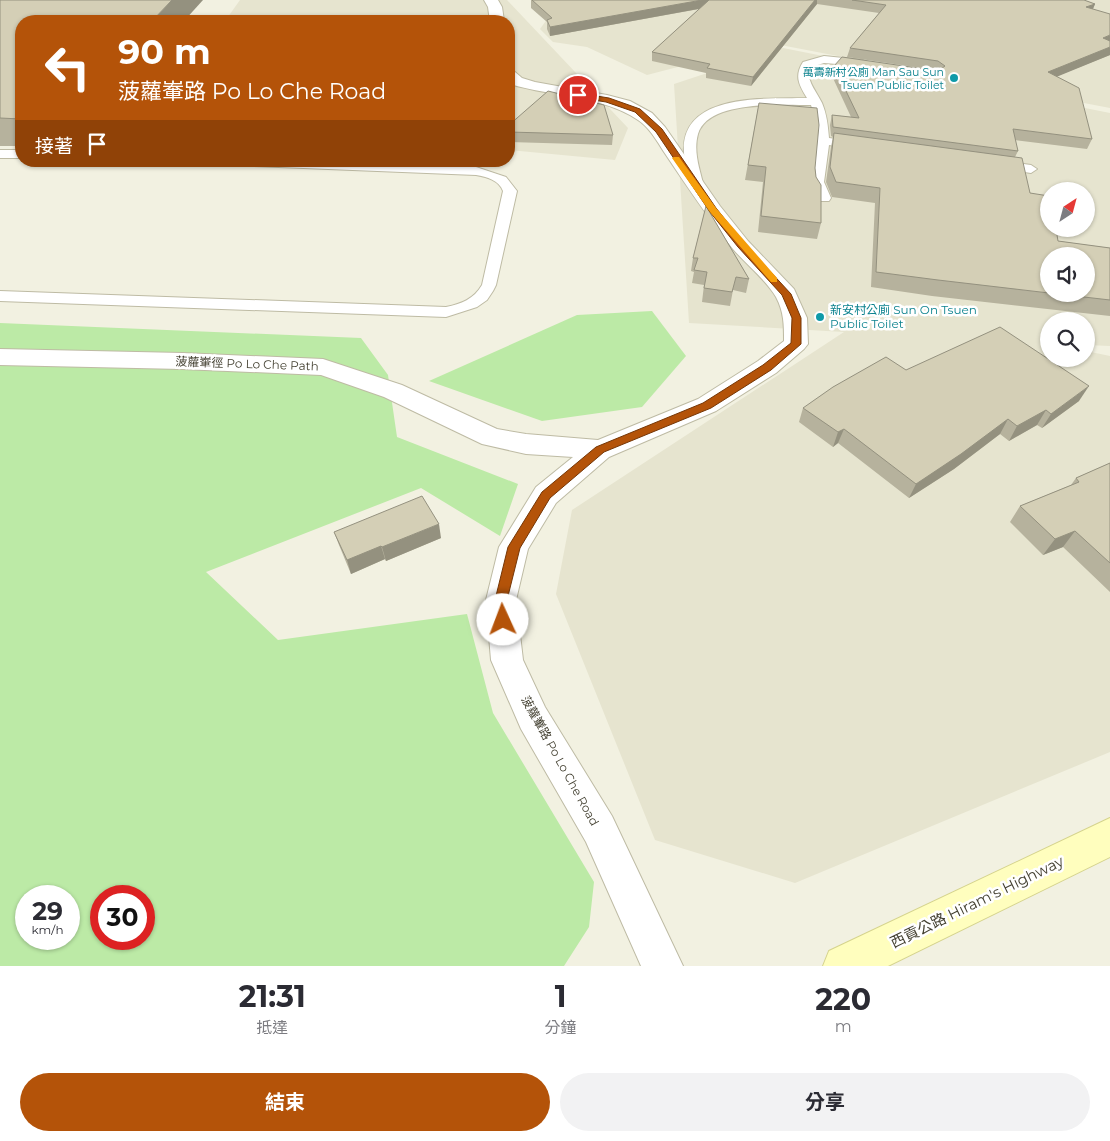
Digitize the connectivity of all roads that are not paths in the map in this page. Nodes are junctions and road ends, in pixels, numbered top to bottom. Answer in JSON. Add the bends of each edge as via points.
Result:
{"nodes":[{"id":1,"x":491,"y":0,"type":"edge"},
{"id":2,"x":496,"y":15,"type":"edge"},
{"id":3,"x":875,"y":66,"type":"edge"},
{"id":4,"x":515,"y":79,"type":"edge"},
{"id":5,"x":815,"y":101,"type":"junction"},
{"id":6,"x":823,"y":141,"type":"junction"},
{"id":7,"x":872,"y":148,"type":"edge"},
{"id":8,"x":0,"y":154,"type":"edge"},
{"id":9,"x":15,"y":154,"type":"edge"},
{"id":10,"x":991,"y":164,"type":"edge"},
{"id":11,"x":378,"y":167,"type":"edge"},
{"id":12,"x":1031,"y":169,"type":"dead end"},
{"id":13,"x":697,"y":187,"type":"junction"},
{"id":14,"x":824,"y":198,"type":"dead end"},
{"id":15,"x":0,"y":296,"type":"edge"},
{"id":16,"x":0,"y":358,"type":"edge"},
{"id":17,"x":600,"y":450,"type":"junction"},
{"id":18,"x":1110,"y":837,"type":"edge"},
{"id":19,"x":662,"y":966,"type":"edge"},
{"id":20,"x":844,"y":966,"type":"edge"}],
"edges":[{"from":1,"to":2,"type":"street"},
{"from":3,"to":5,"type":"lane","via":[[813,60],[805,64],[803,81]]},
{"from":4,"to":13,"type":"street","name":"菠蘿輋路 Po Lo Che Road","via":[[523,84],[607,100],[637,110],[659,131]]},
{"from":5,"to":6,"type":"lane","via":[[821,117]]},
{"from":5,"to":13,"type":"lane","via":[[707,114],[697,123],[690,139]]},
{"from":6,"to":7,"type":"lane"},
{"from":6,"to":14,"type":"lane","via":[[818,182]]},
{"from":8,"to":9,"type":"lane"},
{"from":10,"to":12,"type":"lane"},
{"from":11,"to":15,"type":"lane","via":[[476,171],[501,179],[508,185],[510,191],[489,285],[476,303],[446,312]]},
{"from":13,"to":17,"type":"street","name":"菠蘿輋路 Po Lo Che Road","via":[[741,245],[786,294],[796,318],[796,344],[767,367],[707,405]]},
{"from":16,"to":17,"type":"street","name":"菠蘿輋徑 Po Lo Che Path","via":[[323,367],[393,391],[491,437],[526,444]]},
{"from":17,"to":19,"type":"street","name":"菠蘿輋路 Po Lo Che Road","via":[[546,495],[514,547],[501,600],[507,660],[533,718],[599,829]]},
{"from":18,"to":20,"type":"main road","name":"西貢公路 Hiram's Highway"}]}
